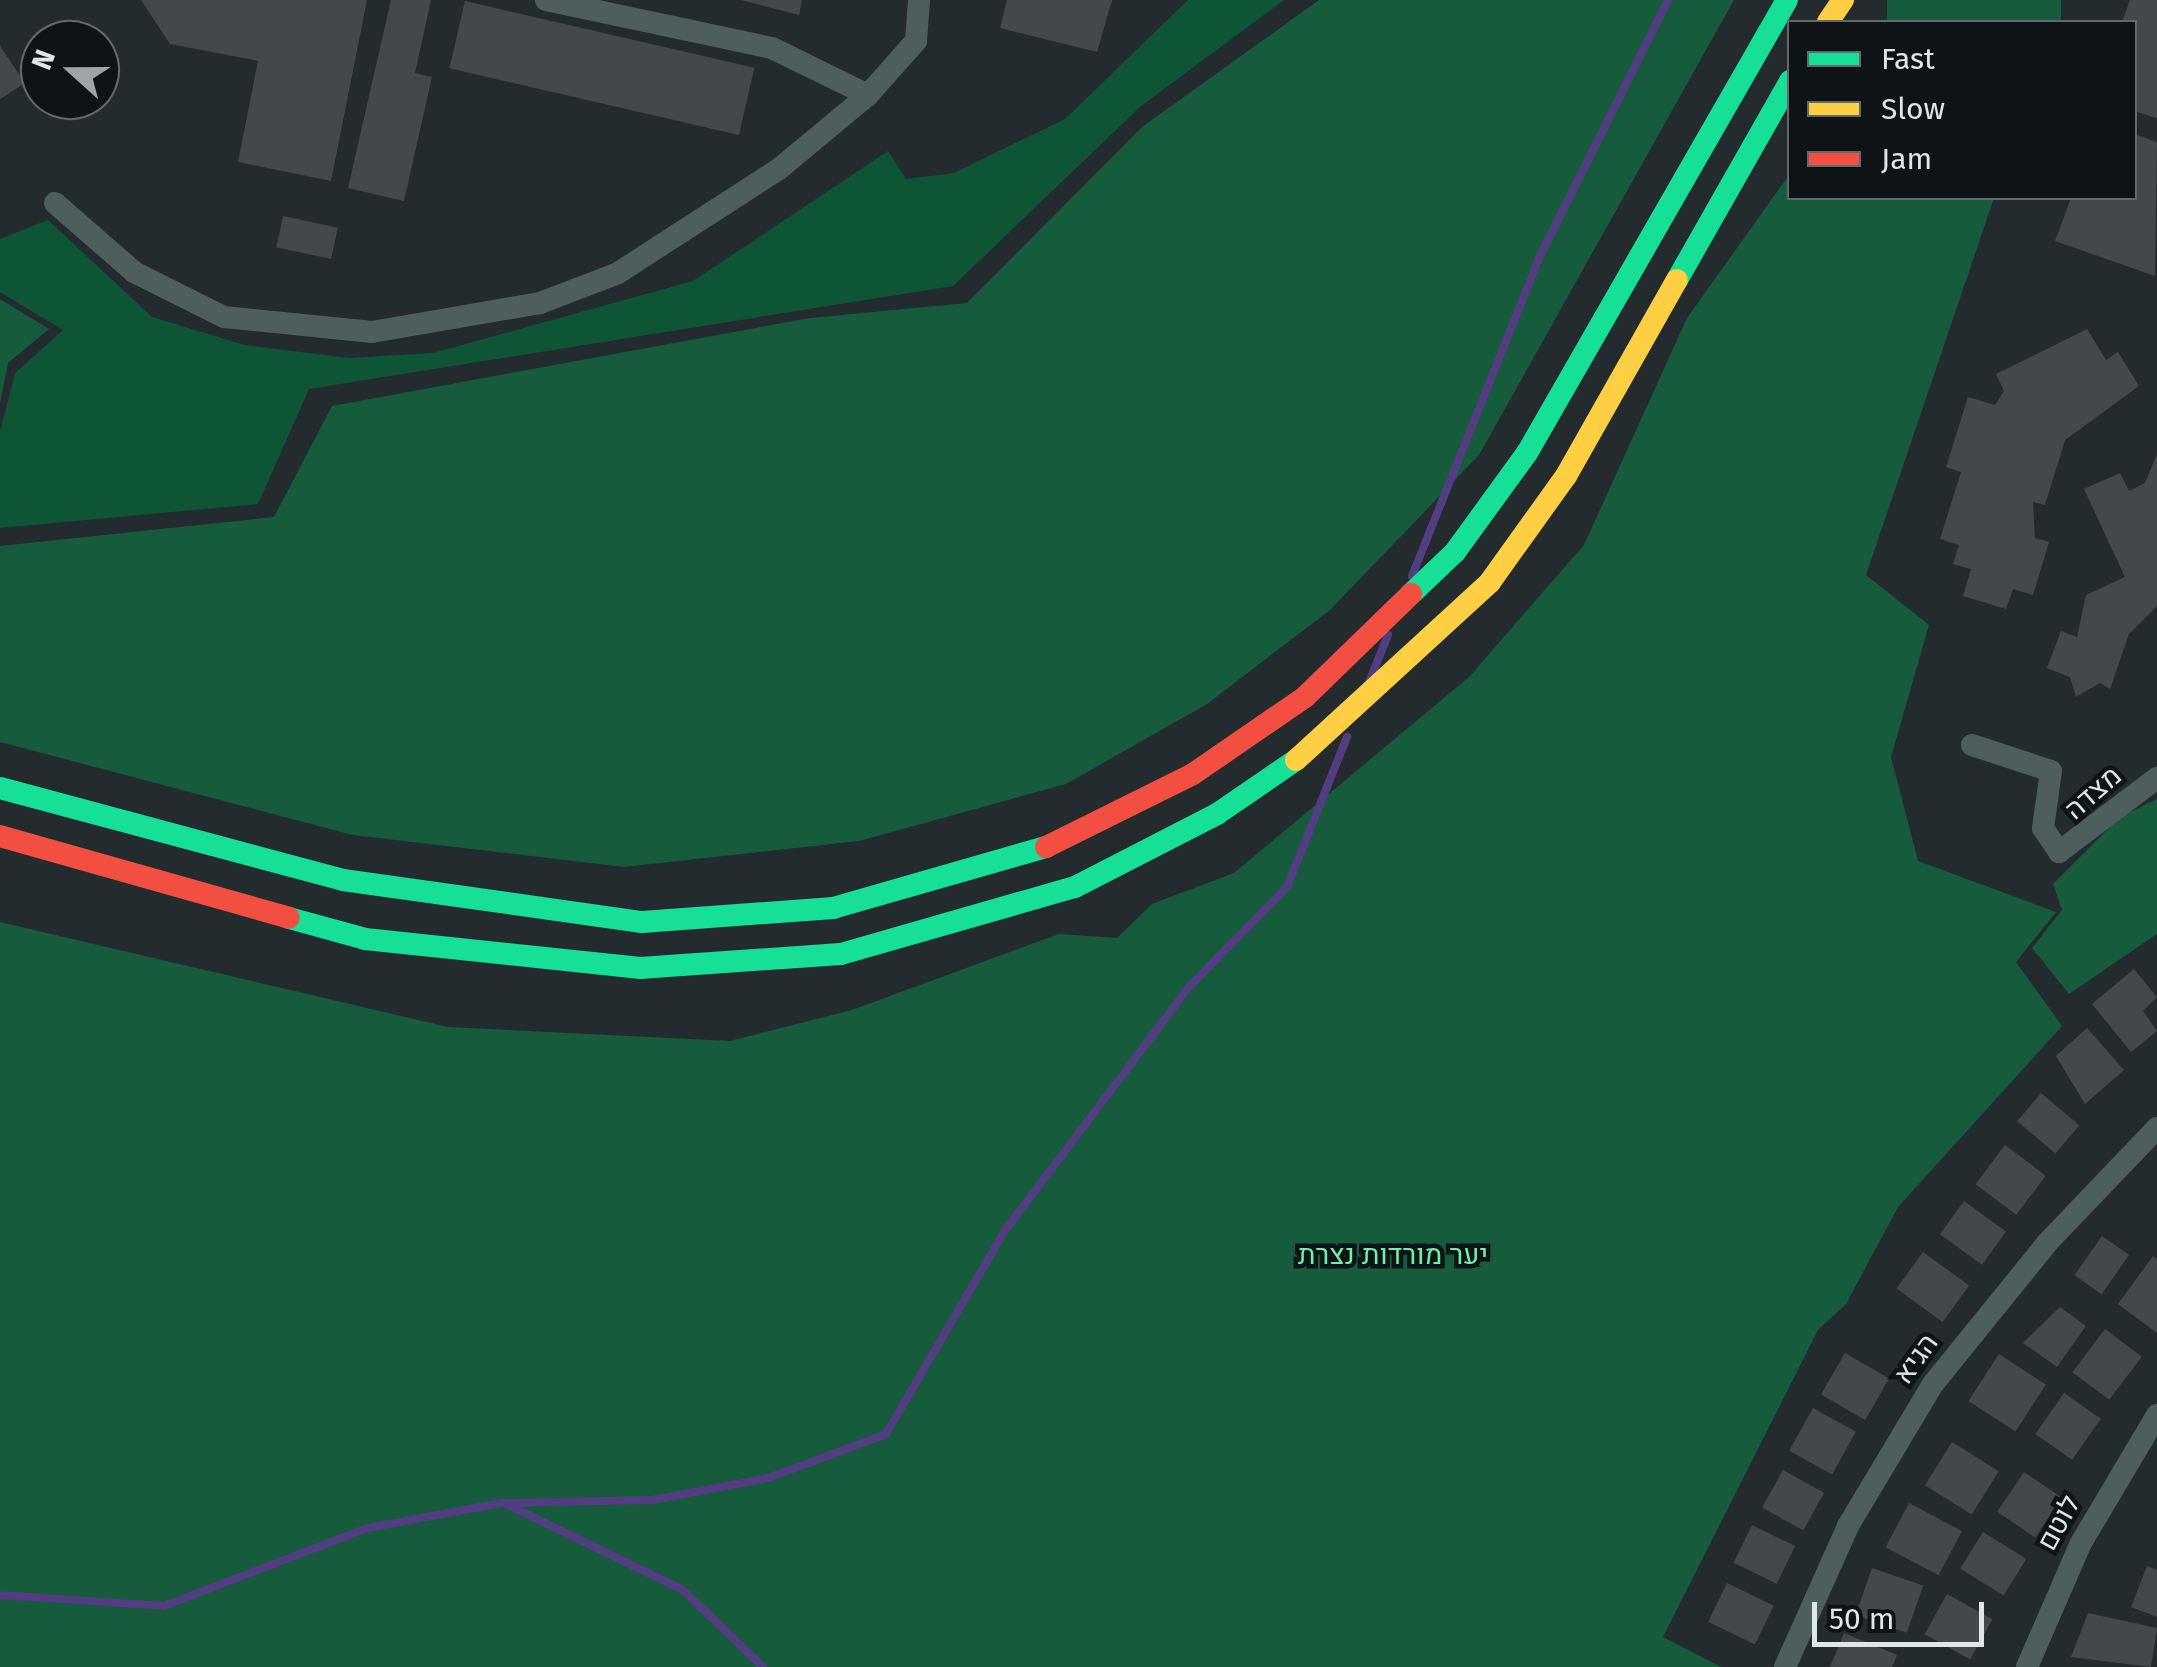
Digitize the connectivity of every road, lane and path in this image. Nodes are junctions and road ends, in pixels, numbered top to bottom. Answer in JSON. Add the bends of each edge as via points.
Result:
{"nodes":[{"id":1,"x":546,"y":0,"type":"edge"},
{"id":2,"x":919,"y":0,"type":"edge"},
{"id":3,"x":1788,"y":0,"type":"edge"},
{"id":4,"x":1787,"y":87,"type":"edge"},
{"id":5,"x":868,"y":96,"type":"junction"},
{"id":6,"x":54,"y":203,"type":"dead end"},
{"id":7,"x":1972,"y":745,"type":"dead end"},
{"id":8,"x":2157,"y":778,"type":"edge"},
{"id":9,"x":0,"y":788,"type":"edge"},
{"id":10,"x":0,"y":836,"type":"edge"},
{"id":11,"x":2157,"y":1128,"type":"edge"},
{"id":12,"x":2157,"y":1416,"type":"edge"},
{"id":13,"x":1784,"y":1667,"type":"edge"},
{"id":14,"x":2028,"y":1667,"type":"edge"}],
"edges":[{"from":1,"to":5,"type":"street","via":[[772,48]]},
{"from":2,"to":5,"type":"street","via":[[916,40]]},
{"from":3,"to":9,"type":"main road","via":[[1527,452],[1455,552],[1305,698],[1193,774],[1058,844],[833,908],[642,922],[343,880]]},
{"from":4,"to":10,"type":"main road","via":[[1566,476],[1490,582],[1366,708],[1298,759],[1075,887],[841,954],[640,968],[365,939]]},
{"from":5,"to":6,"type":"street","via":[[779,169],[618,274],[440,325],[372,332],[224,317],[134,272]]},
{"from":7,"to":8,"type":"street","name":"מצדה","via":[[2051,770],[2043,828],[2060,852]]},
{"from":11,"to":13,"type":"street","name":"הגיא","via":[[2047,1242],[1934,1384],[1856,1510]]},
{"from":12,"to":14,"type":"street","name":"לוטם","via":[[2081,1543]]}]}
